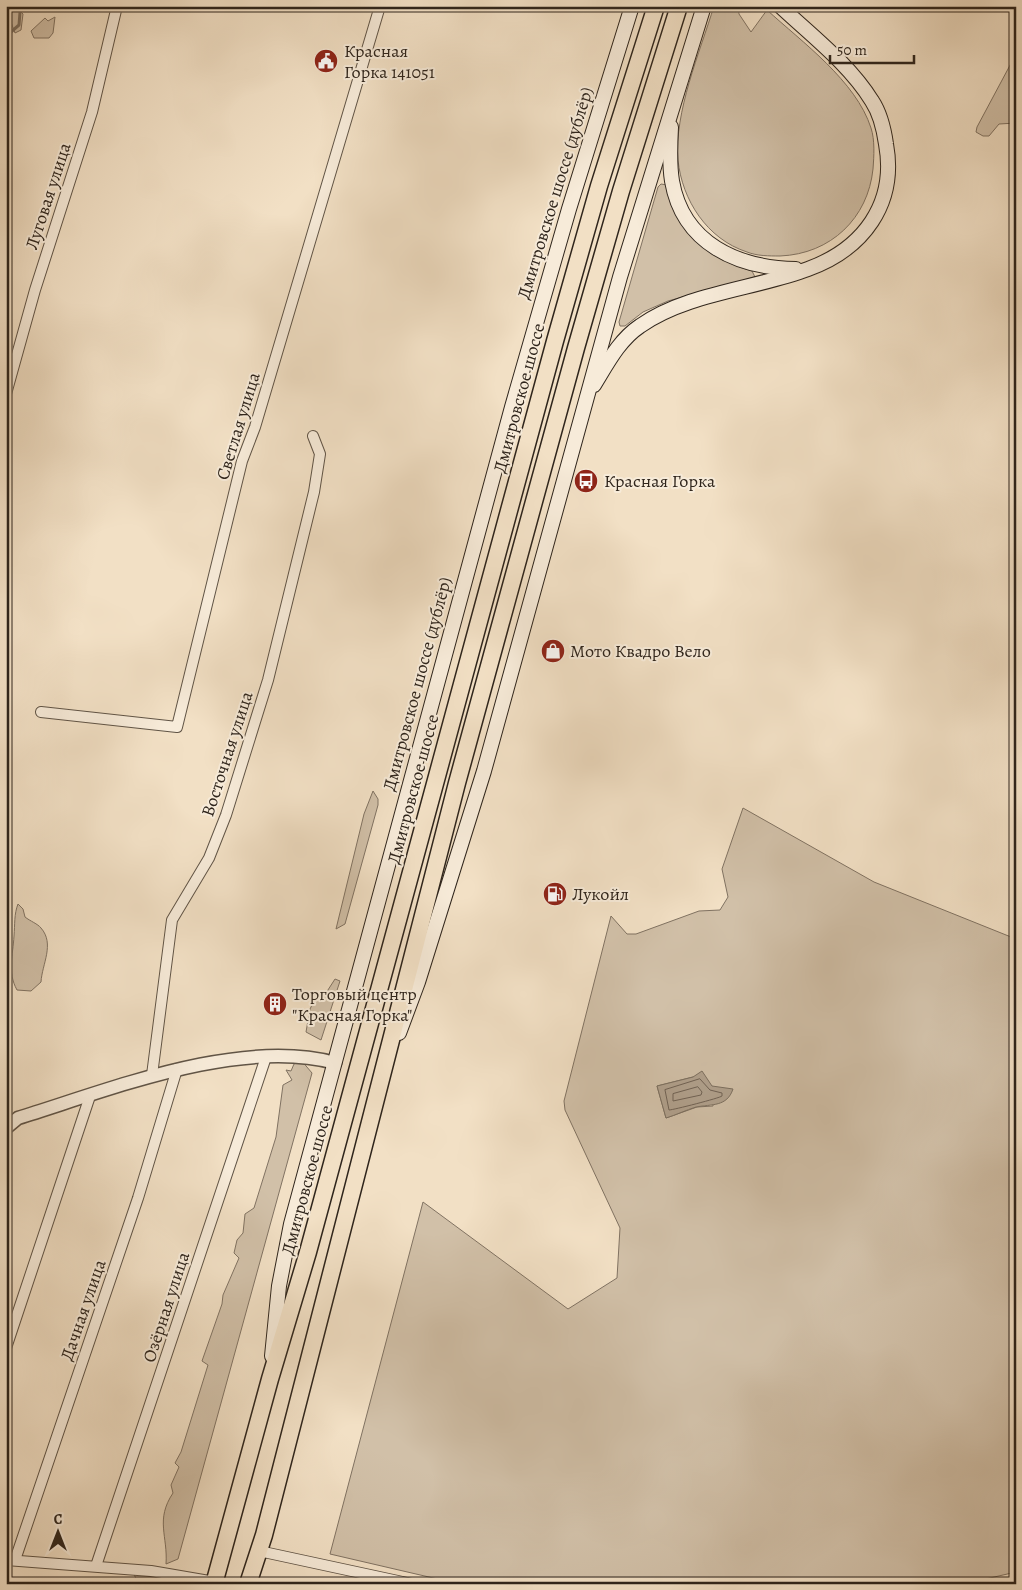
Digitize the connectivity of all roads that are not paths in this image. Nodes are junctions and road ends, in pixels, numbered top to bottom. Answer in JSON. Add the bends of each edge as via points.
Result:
{"nodes":[{"id":1,"x":117,"y":6,"type":"edge"},
{"id":2,"x":380,"y":6,"type":"edge"},
{"id":3,"x":625,"y":6,"type":"edge"},
{"id":4,"x":632,"y":6,"type":"edge"},
{"id":5,"x":656,"y":6,"type":"edge"},
{"id":6,"x":680,"y":6,"type":"edge"},
{"id":7,"x":704,"y":6,"type":"edge"},
{"id":8,"x":780,"y":6,"type":"edge"},
{"id":9,"x":615,"y":58,"type":"junction"},
{"id":10,"x":672,"y":107,"type":"junction"},
{"id":11,"x":807,"y":270,"type":"junction"},
{"id":12,"x":6,"y":394,"type":"edge"},
{"id":13,"x":586,"y":397,"type":"junction"},
{"id":14,"x":313,"y":436,"type":"dead end"},
{"id":15,"x":41,"y":712,"type":"dead end"},
{"id":16,"x":266,"y":1057,"type":"junction"},
{"id":17,"x":335,"y":1063,"type":"junction"},
{"id":18,"x":177,"y":1069,"type":"junction"},
{"id":19,"x":152,"y":1075,"type":"junction"},
{"id":20,"x":382,"y":1080,"type":"junction"},
{"id":21,"x":90,"y":1096,"type":"junction"},
{"id":22,"x":6,"y":1128,"type":"edge"},
{"id":23,"x":6,"y":1348,"type":"edge"},
{"id":24,"x":270,"y":1379,"type":"junction"},
{"id":25,"x":259,"y":1551,"type":"junction"},
{"id":26,"x":11,"y":1560,"type":"edge"},
{"id":27,"x":96,"y":1566,"type":"junction"},
{"id":28,"x":214,"y":1583,"type":"edge"},
{"id":29,"x":248,"y":1584,"type":"edge"},
{"id":30,"x":412,"y":1584,"type":"edge"}],
"edges":[{"from":1,"to":12,"type":"street","name":"Луговая улица","via":[[92,112],[34,290]]},
{"from":2,"to":15,"type":"street","name":"Светлая улица","via":[[255,427],[242,461],[177,727]]},
{"from":3,"to":9,"type":"main road"},
{"from":4,"to":9,"type":"main road","name":"Дмитровское шоссе (дублёр)"},
{"from":5,"to":24,"type":"highway","name":"Дмитровское шоссе","via":[[560,323],[308,1252]]},
{"from":6,"to":20,"type":"highway","via":[[576,348],[460,774]]},
{"from":7,"to":10,"type":"main road"},
{"from":8,"to":11,"type":"main road","via":[[837,58],[868,95],[883,128],[888,156],[888,185],[862,236],[833,259]]},
{"from":9,"to":17,"type":"main road","name":"Дмитровское шоссе (дублёр)","via":[[512,407]]},
{"from":10,"to":11,"type":"main road","via":[[669,157],[672,183],[681,210],[694,228],[713,247],[736,260],[770,269]]},
{"from":10,"to":13,"type":"main road"},
{"from":11,"to":13,"type":"main road","via":[[682,305],[658,315],[624,340]]},
{"from":13,"to":20,"type":"main road","via":[[484,771],[418,982]]},
{"from":14,"to":19,"type":"street","name":"Восточная улица","via":[[320,454],[314,492],[268,680],[226,815],[209,858],[172,920]]},
{"from":16,"to":17,"type":"street","via":[[312,1057]]},
{"from":16,"to":18,"type":"street"},
{"from":16,"to":27,"type":"street","name":"Озёрная улица"},
{"from":17,"to":24,"type":"main road","name":"Дмитровское шоссе (дублёр)","via":[[291,1224],[279,1286]]},
{"from":18,"to":19,"type":"street"},
{"from":18,"to":26,"type":"street","name":"Дачная улица","via":[[138,1198]]},
{"from":19,"to":21,"type":"street"},
{"from":20,"to":25,"type":"highway"},
{"from":21,"to":22,"type":"street","via":[[18,1118]]},
{"from":21,"to":23,"type":"street"},
{"from":24,"to":28,"type":"highway","name":"Дмитровское шоссе"},
{"from":25,"to":29,"type":"highway"},
{"from":25,"to":30,"type":"street"},
{"from":26,"to":27,"type":"street"},
{"from":27,"to":28,"type":"street","via":[[151,1571]]}]}
